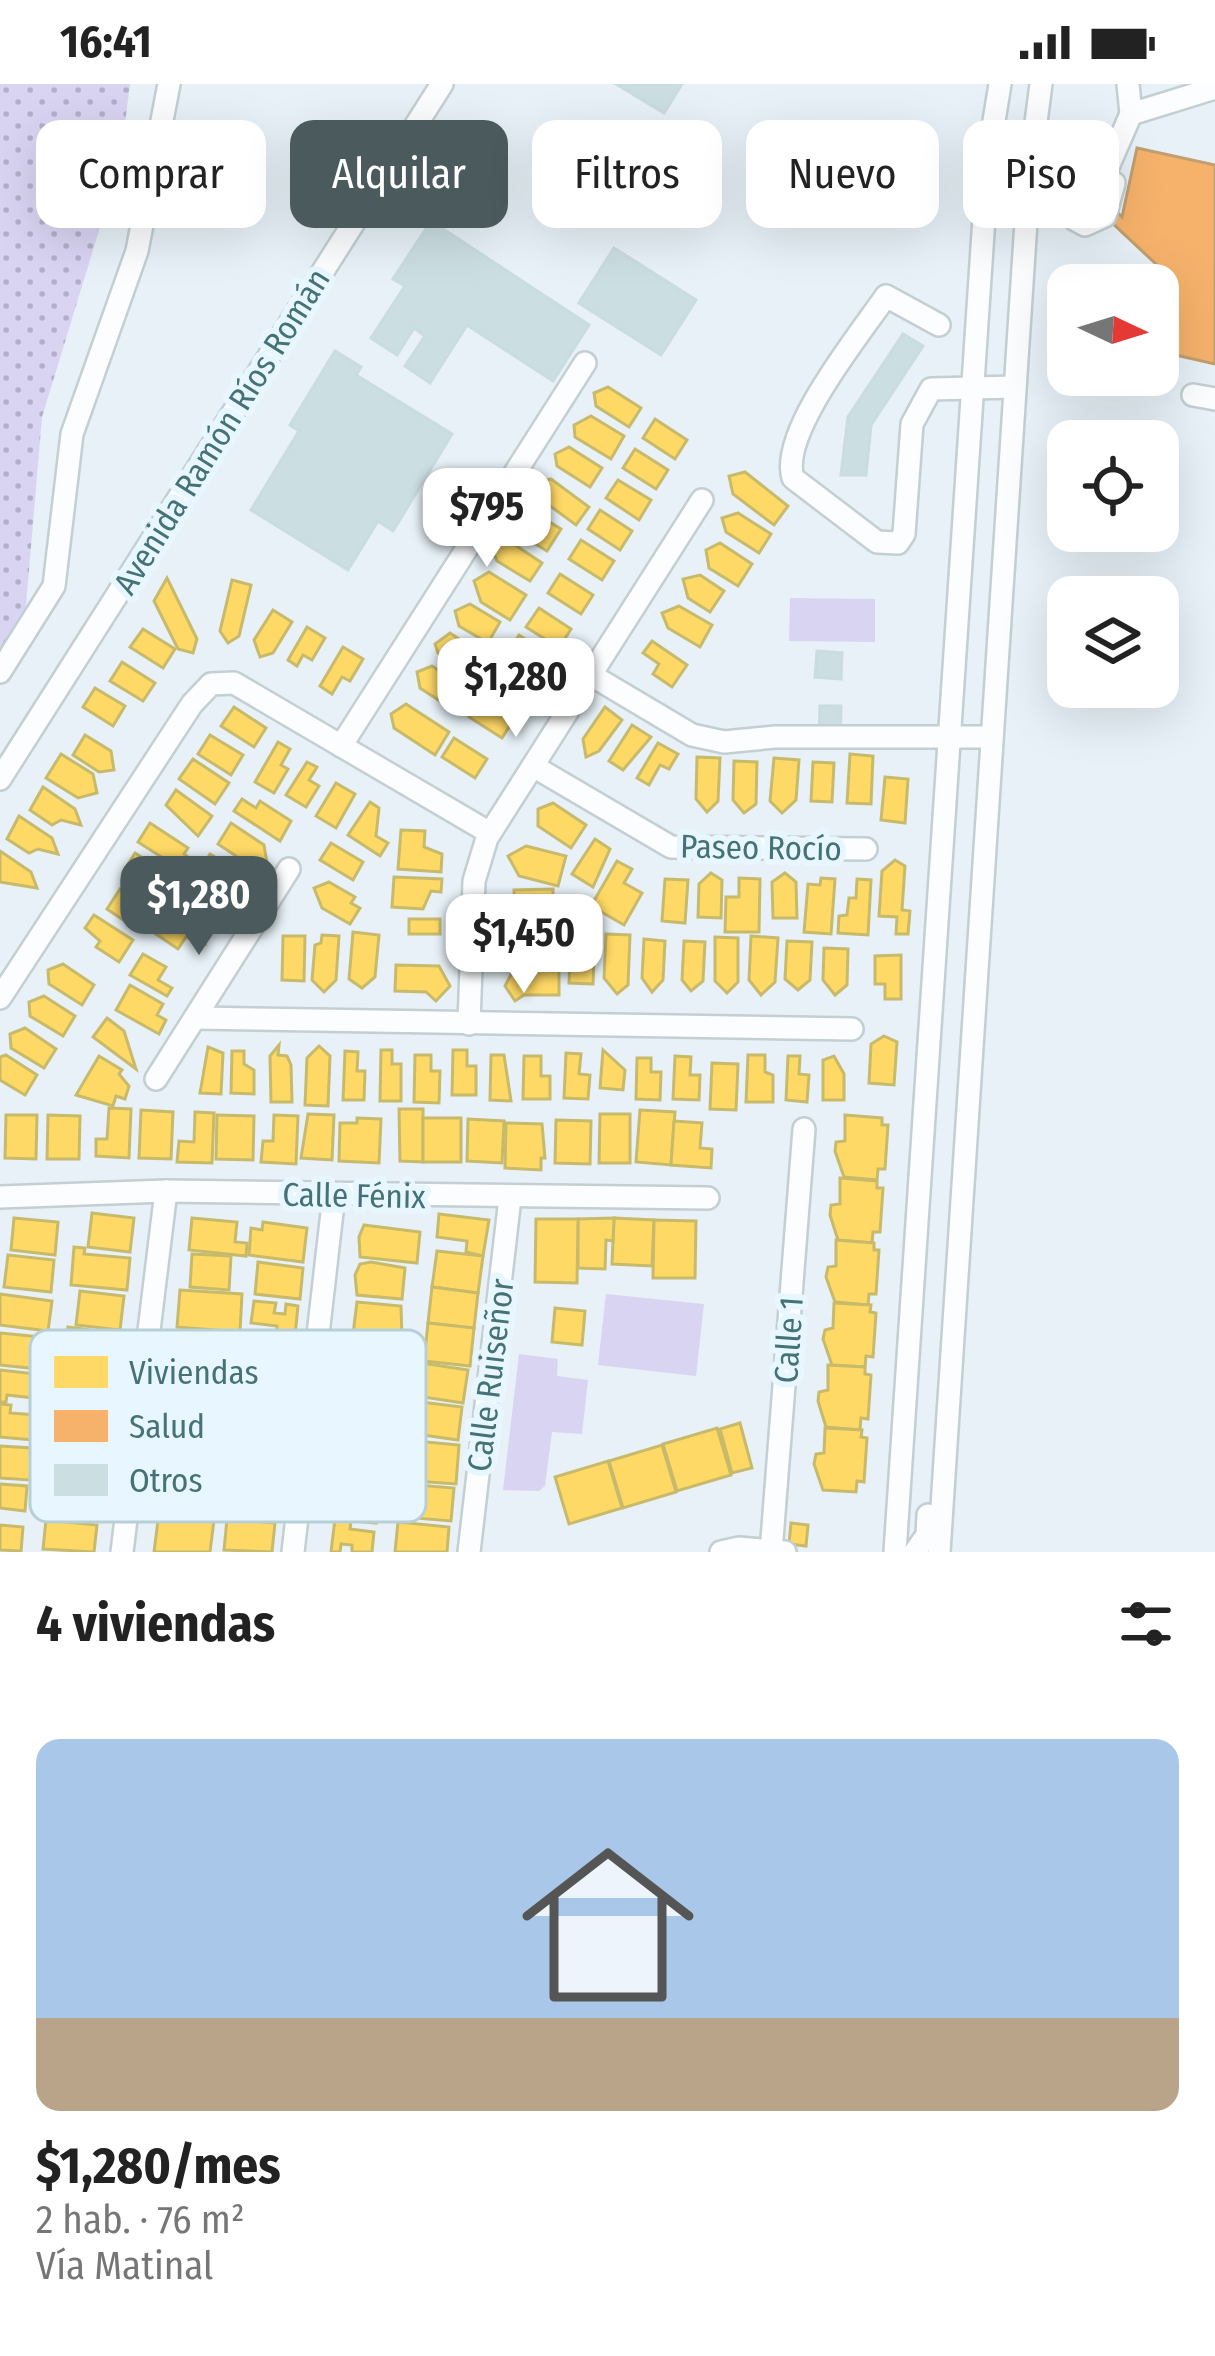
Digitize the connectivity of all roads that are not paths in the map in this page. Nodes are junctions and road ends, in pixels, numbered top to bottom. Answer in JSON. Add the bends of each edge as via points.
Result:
{"nodes":[{"id":1,"x":169,"y":84,"type":"edge"},
{"id":2,"x":442,"y":84,"type":"edge"},
{"id":3,"x":1000,"y":84,"type":"edge"},
{"id":4,"x":1041,"y":84,"type":"edge"},
{"id":5,"x":1128,"y":84,"type":"edge"},
{"id":6,"x":1215,"y":88,"type":"edge"},
{"id":7,"x":1131,"y":114,"type":"junction"},
{"id":8,"x":1119,"y":142,"type":"edge"},
{"id":9,"x":939,"y":325,"type":"dead end"},
{"id":10,"x":585,"y":363,"type":"dead end"},
{"id":11,"x":973,"y":388,"type":"junction"},
{"id":12,"x":1015,"y":388,"type":"junction"},
{"id":13,"x":702,"y":500,"type":"dead end"},
{"id":14,"x":0,"y":671,"type":"edge"},
{"id":15,"x":591,"y":675,"type":"junction"},
{"id":16,"x":950,"y":734,"type":"junction"},
{"id":17,"x":992,"y":737,"type":"junction"},
{"id":18,"x":341,"y":746,"type":"junction"},
{"id":19,"x":533,"y":766,"type":"junction"},
{"id":20,"x":0,"y":779,"type":"edge"},
{"id":21,"x":490,"y":833,"type":"junction"},
{"id":22,"x":866,"y":849,"type":"dead end"},
{"id":23,"x":289,"y":868,"type":"dead end"},
{"id":24,"x":0,"y":998,"type":"edge"},
{"id":25,"x":195,"y":1018,"type":"junction"},
{"id":26,"x":469,"y":1024,"type":"junction"},
{"id":27,"x":852,"y":1029,"type":"dead end"},
{"id":28,"x":156,"y":1079,"type":"dead end"},
{"id":29,"x":804,"y":1129,"type":"dead end"},
{"id":30,"x":166,"y":1191,"type":"junction"},
{"id":31,"x":334,"y":1195,"type":"junction"},
{"id":32,"x":0,"y":1197,"type":"edge"},
{"id":33,"x":511,"y":1198,"type":"junction"},
{"id":34,"x":708,"y":1198,"type":"dead end"},
{"id":35,"x":149,"y":1330,"type":"edge"},
{"id":36,"x":318,"y":1330,"type":"edge"},
{"id":37,"x":947,"y":1430,"type":"junction"},
{"id":38,"x":126,"y":1522,"type":"edge"},
{"id":39,"x":296,"y":1522,"type":"edge"},
{"id":40,"x":771,"y":1551,"type":"edge"},
{"id":41,"x":122,"y":1552,"type":"edge"},
{"id":42,"x":292,"y":1552,"type":"edge"},
{"id":43,"x":469,"y":1552,"type":"edge"},
{"id":44,"x":721,"y":1552,"type":"edge"},
{"id":45,"x":785,"y":1552,"type":"edge"},
{"id":46,"x":895,"y":1552,"type":"edge"},
{"id":47,"x":915,"y":1552,"type":"edge"},
{"id":48,"x":939,"y":1552,"type":"edge"}],
"edges":[{"from":1,"to":14,"type":"street","via":[[136,250],[72,434],[54,586]]},
{"from":2,"to":20,"type":"street","name":"Avenida Ramón Ríos Román"},
{"from":3,"to":11,"type":"street"},
{"from":4,"to":12,"type":"street"},
{"from":5,"to":7,"type":"street"},
{"from":6,"to":7,"type":"street"},
{"from":7,"to":8,"type":"street"},
{"from":9,"to":11,"type":"street","via":[[886,296],[807,415],[789,466],[793,478],[878,542],[898,543],[912,424],[931,389]]},
{"from":10,"to":18,"type":"street"},
{"from":11,"to":12,"type":"street"},
{"from":11,"to":16,"type":"street"},
{"from":12,"to":17,"type":"street"},
{"from":13,"to":15,"type":"street"},
{"from":15,"to":16,"type":"street","via":[[692,735],[724,742]]},
{"from":15,"to":19,"type":"street"},
{"from":16,"to":17,"type":"street"},
{"from":16,"to":46,"type":"street"},
{"from":17,"to":37,"type":"street"},
{"from":18,"to":21,"type":"street"},
{"from":18,"to":24,"type":"street","via":[[234,683],[202,691]]},
{"from":19,"to":21,"type":"street"},
{"from":19,"to":22,"type":"street","name":"Paseo Rocío","via":[[671,848]]},
{"from":21,"to":26,"type":"street","via":[[474,881]]},
{"from":23,"to":25,"type":"street"},
{"from":25,"to":26,"type":"street"},
{"from":25,"to":28,"type":"street"},
{"from":26,"to":27,"type":"street"},
{"from":29,"to":40,"type":"street","name":"Calle 1"},
{"from":30,"to":31,"type":"street","name":"Calle Fénix"},
{"from":30,"to":32,"type":"street","name":"Calle Fénix"},
{"from":30,"to":35,"type":"street"},
{"from":31,"to":33,"type":"street","name":"Calle Fénix"},
{"from":31,"to":36,"type":"street"},
{"from":33,"to":34,"type":"street","name":"Calle Fénix"},
{"from":33,"to":43,"type":"street","name":"Calle Ruiseñor"},
{"from":37,"to":47,"type":"street","via":[[932,1474],[927,1535]]},
{"from":37,"to":48,"type":"street"},
{"from":38,"to":41,"type":"street"},
{"from":39,"to":42,"type":"street"},
{"from":40,"to":44,"type":"street"},
{"from":40,"to":45,"type":"street"}]}
